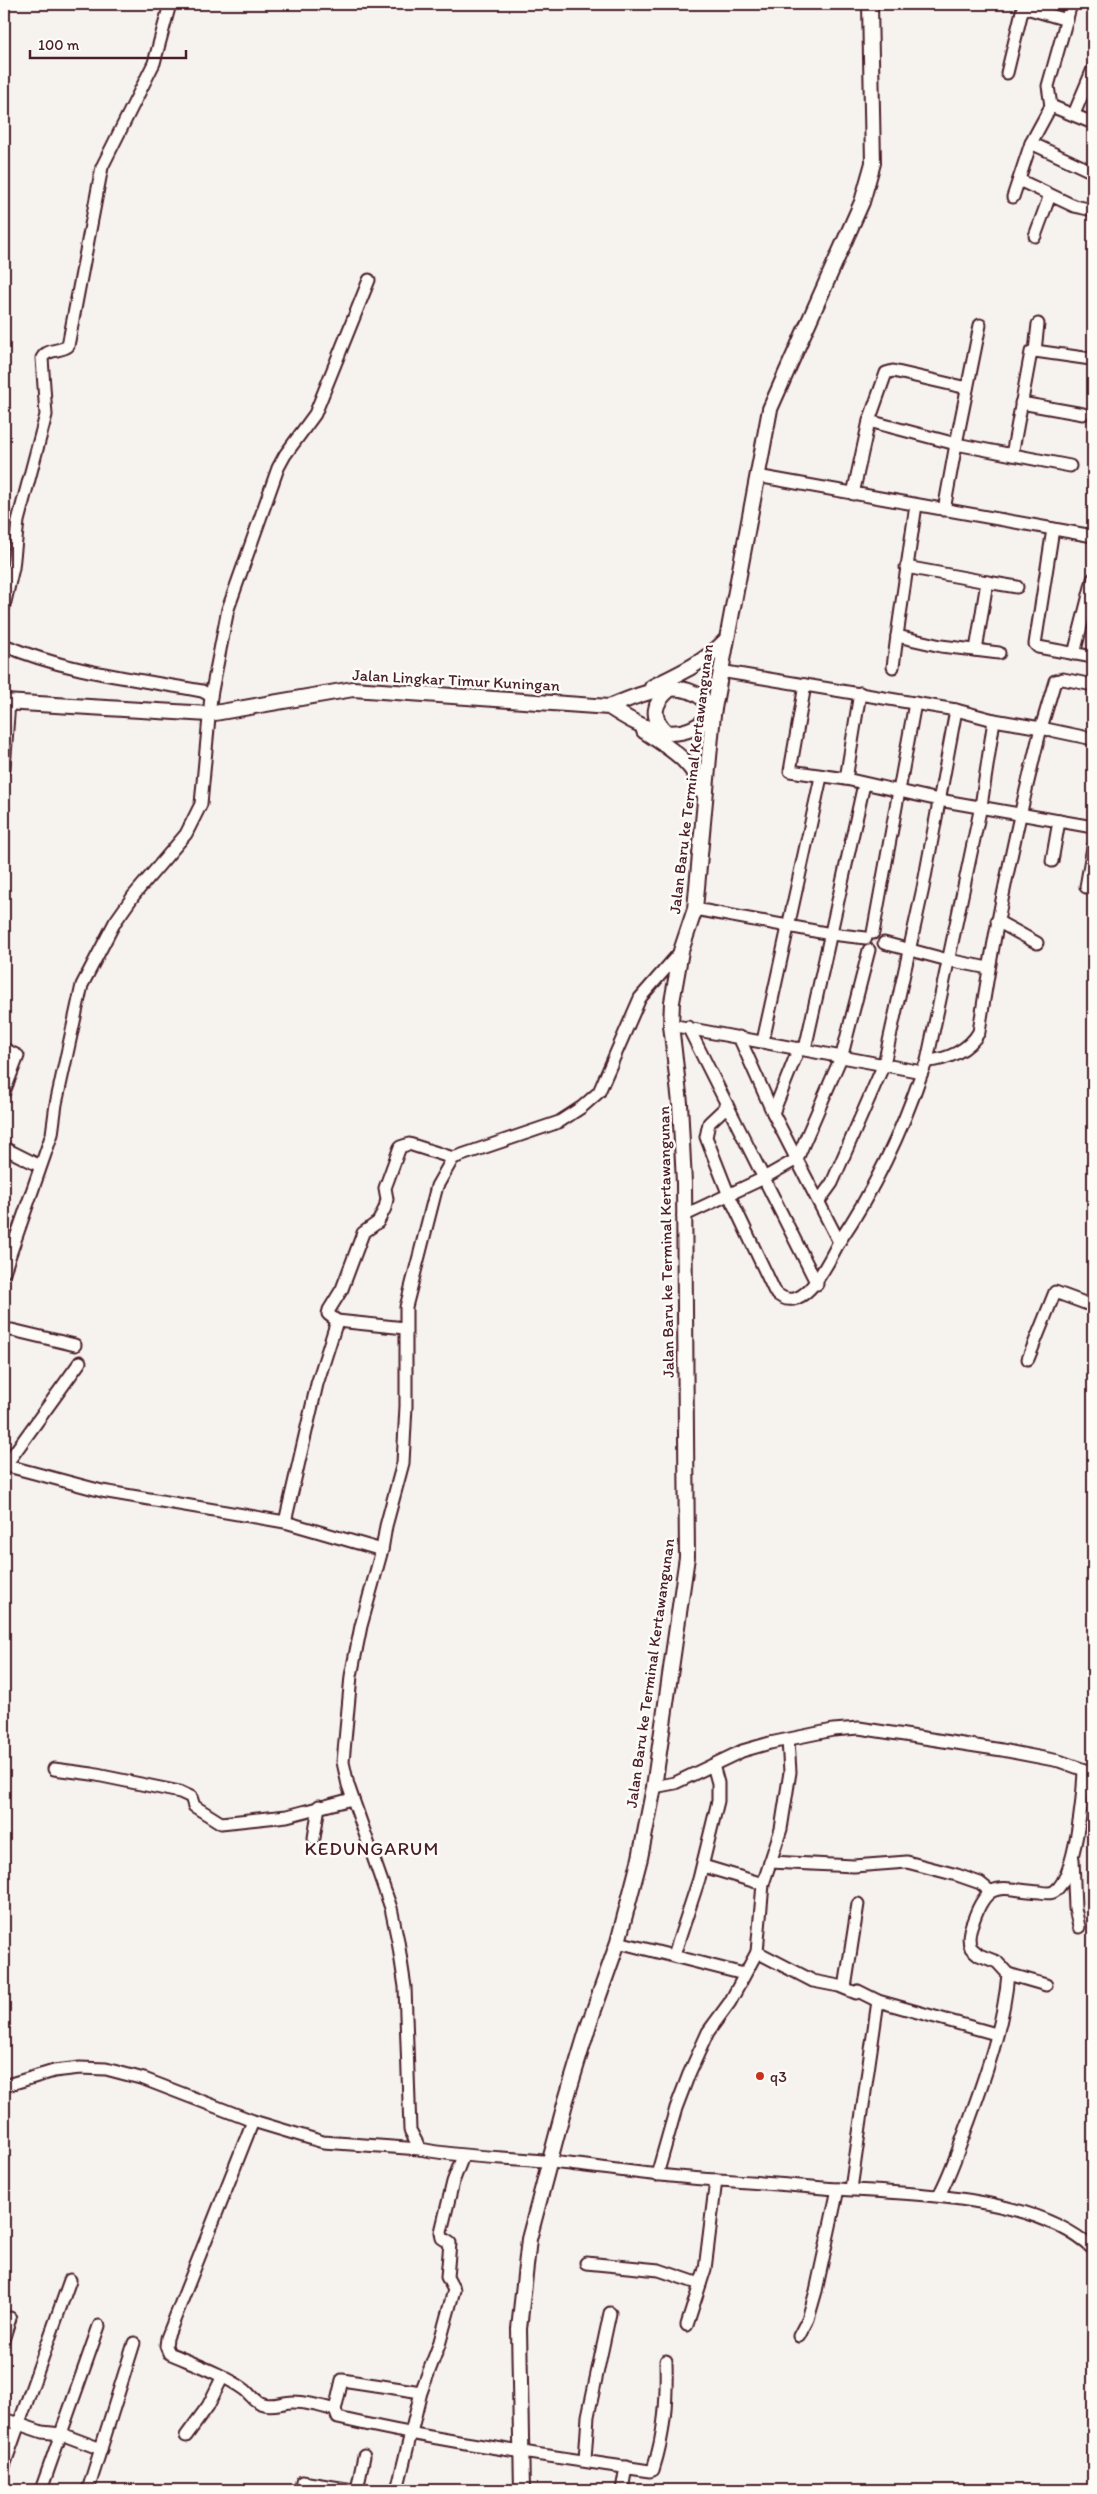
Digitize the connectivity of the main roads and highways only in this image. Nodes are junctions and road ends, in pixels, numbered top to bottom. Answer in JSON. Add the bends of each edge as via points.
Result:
{"nodes":[{"id":1,"x":870,"y":4,"type":"edge"},
{"id":2,"x":726,"y":641,"type":"junction"},
{"id":3,"x":670,"y":689,"type":"junction"},
{"id":4,"x":638,"y":694,"type":"junction"},
{"id":5,"x":6,"y":702,"type":"edge"},
{"id":6,"x":609,"y":707,"type":"junction"},
{"id":7,"x":713,"y":714,"type":"junction"},
{"id":8,"x":636,"y":724,"type":"junction"},
{"id":9,"x":667,"y":733,"type":"junction"},
{"id":10,"x":705,"y":798,"type":"junction"},
{"id":11,"x":522,"y":2490,"type":"edge"}],
"edges":[{"from":1,"to":2,"type":"main road","name":"Jalan Baru ke Terminal Kertawangunan","via":[[873,163],[862,202],[770,410]]},
{"from":2,"to":4,"type":"main road","via":[[698,664]]},
{"from":2,"to":7,"type":"main road","name":"Jalan Baru ke Terminal Kertawangunan"},
{"from":3,"to":4,"type":"main road","name":"Jalan Lingkar Timur Kuningan"},
{"from":3,"to":7,"type":"main road","name":"Jalan Lingkar Timur Kuningan","via":[[692,692],[703,699]]},
{"from":3,"to":9,"type":"main road","via":[[659,698],[656,710],[657,723]]},
{"from":4,"to":6,"type":"main road","name":"Jalan Lingkar Timur Kuningan"},
{"from":5,"to":6,"type":"main road","name":"Jalan Lingkar Timur Kuningan","via":[[209,714],[353,689]]},
{"from":6,"to":8,"type":"main road","name":"Jalan Lingkar Timur Kuningan"},
{"from":7,"to":9,"type":"main road","name":"Jalan Lingkar Timur Kuningan","via":[[689,732]]},
{"from":7,"to":10,"type":"main road","name":"Jalan Baru ke Terminal Kertawangunan"},
{"from":8,"to":9,"type":"main road","name":"Jalan Lingkar Timur Kuningan"},
{"from":8,"to":10,"type":"main road","via":[[690,764],[700,779]]},
{"from":10,"to":11,"type":"main road","name":"Jalan Baru ke Terminal Kertawangunan","via":[[696,908],[681,951],[671,1025],[680,1103],[684,1183],[687,1558],[654,1787],[640,1858],[618,1942],[589,2024],[529,2240],[520,2320]]}]}
